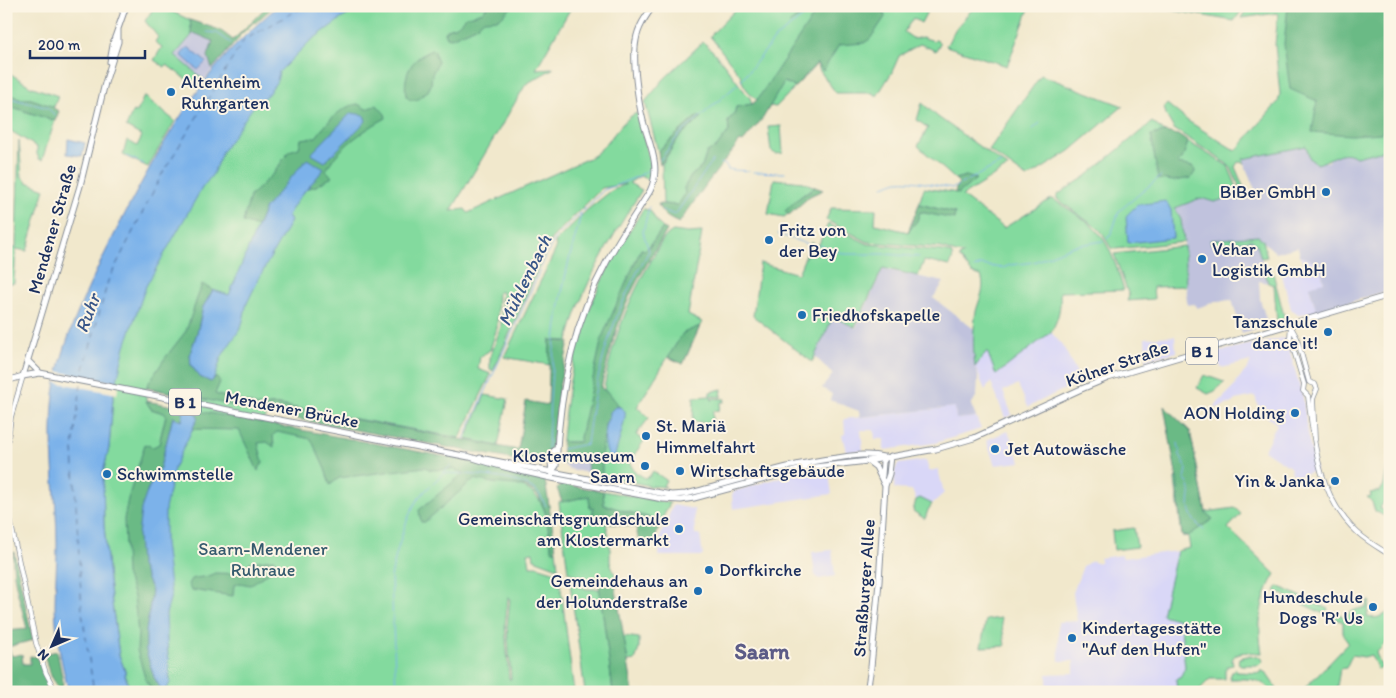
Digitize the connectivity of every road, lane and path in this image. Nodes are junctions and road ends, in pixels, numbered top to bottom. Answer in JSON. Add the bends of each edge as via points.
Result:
{"nodes":[{"id":1,"x":117,"y":6,"type":"edge"},
{"id":2,"x":654,"y":6,"type":"edge"},
{"id":3,"x":125,"y":9,"type":"edge"},
{"id":4,"x":1390,"y":296,"type":"edge"},
{"id":5,"x":1291,"y":325,"type":"junction"},
{"id":6,"x":28,"y":361,"type":"junction"},
{"id":7,"x":41,"y":374,"type":"junction"},
{"id":8,"x":23,"y":376,"type":"junction"},
{"id":9,"x":6,"y":381,"type":"edge"},
{"id":10,"x":1306,"y":383,"type":"junction"},
{"id":11,"x":1308,"y":396,"type":"junction"},
{"id":12,"x":1314,"y":396,"type":"junction"},
{"id":13,"x":1315,"y":445,"type":"junction"},
{"id":14,"x":6,"y":453,"type":"edge"},
{"id":15,"x":467,"y":456,"type":"junction"},
{"id":16,"x":888,"y":457,"type":"junction"},
{"id":17,"x":868,"y":461,"type":"junction"},
{"id":18,"x":552,"y":471,"type":"junction"},
{"id":19,"x":552,"y":478,"type":"junction"},
{"id":20,"x":882,"y":479,"type":"junction"},
{"id":21,"x":885,"y":486,"type":"junction"},
{"id":22,"x":6,"y":500,"type":"edge"},
{"id":23,"x":1390,"y":555,"type":"edge"},
{"id":24,"x":56,"y":692,"type":"edge"},
{"id":25,"x":867,"y":692,"type":"edge"}],
"edges":[{"from":1,"to":3,"type":"street"},
{"from":2,"to":18,"type":"main road","via":[[638,33],[635,53],[640,106],[655,164],[654,180],[588,301],[564,383]]},
{"from":3,"to":6,"type":"main road","name":"Mendener Straße","via":[[80,186]]},
{"from":4,"to":5,"type":"main road","name":"Kölner Straße","number":"B 1"},
{"from":5,"to":10,"type":"street","via":[[1290,338]]},
{"from":5,"to":16,"type":"main road","name":"Kölner Straße","number":"B 1","via":[[1108,378],[974,438],[936,450]]},
{"from":6,"to":7,"type":"main road"},
{"from":6,"to":8,"type":"main road","name":"Mendener Straße"},
{"from":7,"to":8,"type":"main road","name":"Mendener Brücke","number":"B 1"},
{"from":7,"to":15,"type":"main road","name":"Mendener Brücke","number":"B 1"},
{"from":8,"to":9,"type":"main road","number":"B 1"},
{"from":8,"to":14,"type":"street","name":"Mendener Straße","via":[[11,417]]},
{"from":10,"to":11,"type":"street","via":[[1302,392]]},
{"from":10,"to":12,"type":"street","via":[[1316,386]]},
{"from":11,"to":12,"type":"street"},
{"from":11,"to":13,"type":"street"},
{"from":12,"to":13,"type":"street"},
{"from":13,"to":23,"type":"street","via":[[1325,484],[1339,511],[1358,533]]},
{"from":15,"to":18,"type":"main road","name":"Mendener Brücke","number":"B 1"},
{"from":15,"to":19,"type":"main road","name":"Mendener Brücke","number":"B 1"},
{"from":16,"to":17,"type":"main road","name":"Kölner Straße","number":"B 1"},
{"from":16,"to":18,"type":"main road","name":"Kölner Straße","number":"B 1","via":[[872,455],[820,460],[672,495]]},
{"from":16,"to":20,"type":"main road","via":[[883,462]]},
{"from":16,"to":21,"type":"main road","name":"Straßburger Allee","via":[[889,474]]},
{"from":17,"to":19,"type":"main road","name":"Kölner Straße","number":"B 1","via":[[806,468],[694,498],[672,500]]},
{"from":17,"to":20,"type":"main road","name":"Straßburger Allee","via":[[876,467]]},
{"from":18,"to":19,"type":"main road"},
{"from":20,"to":21,"type":"main road","name":"Straßburger Allee"},
{"from":21,"to":25,"type":"main road","name":"Straßburger Allee","via":[[872,667]]},
{"from":22,"to":24,"type":"street","via":[[37,648]]}]}
